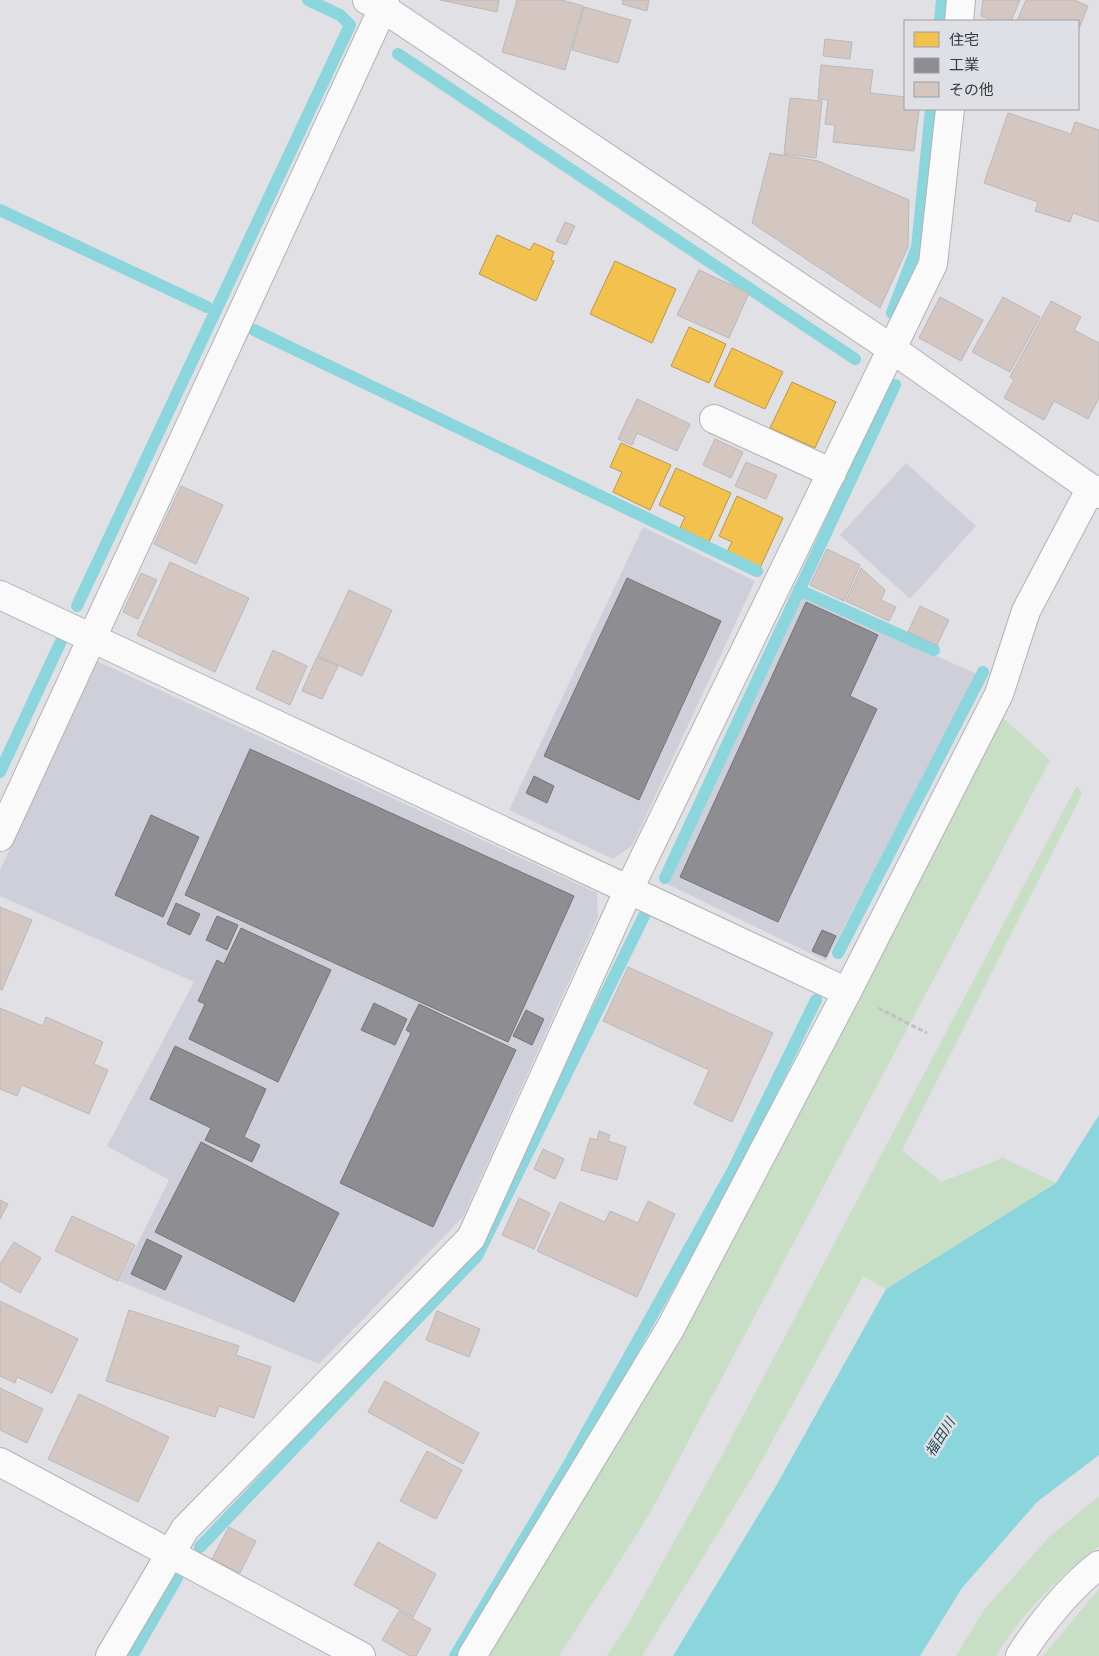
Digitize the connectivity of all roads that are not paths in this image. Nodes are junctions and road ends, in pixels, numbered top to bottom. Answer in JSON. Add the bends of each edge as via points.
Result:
{"nodes":[{"id":1,"x":961,"y":0,"type":"edge"},
{"id":2,"x":378,"y":3,"type":"edge"},
{"id":3,"x":959,"y":20,"type":"edge"},
{"id":4,"x":950,"y":110,"type":"edge"},
{"id":5,"x":892,"y":349,"type":"junction"},
{"id":6,"x":714,"y":419,"type":"dead end"},
{"id":7,"x":832,"y":473,"type":"junction"},
{"id":8,"x":1095,"y":491,"type":"edge"},
{"id":9,"x":0,"y":595,"type":"edge"},
{"id":10,"x":92,"y":638,"type":"junction"},
{"id":11,"x":0,"y":837,"type":"edge"},
{"id":12,"x":629,"y":889,"type":"junction"},
{"id":13,"x":847,"y":992,"type":"junction"},
{"id":14,"x":0,"y":1462,"type":"edge"},
{"id":15,"x":170,"y":1553,"type":"junction"},
{"id":16,"x":1099,"y":1565,"type":"edge"},
{"id":17,"x":110,"y":1656,"type":"edge"},
{"id":18,"x":361,"y":1656,"type":"edge"},
{"id":19,"x":472,"y":1656,"type":"edge"},
{"id":20,"x":1020,"y":1656,"type":"edge"}],
"edges":[{"from":1,"to":3,"type":"street"},
{"from":2,"to":5,"type":"street"},
{"from":2,"to":10,"type":"street"},
{"from":4,"to":5,"type":"street","via":[[933,264]]},
{"from":5,"to":7,"type":"street"},
{"from":5,"to":8,"type":"street"},
{"from":6,"to":7,"type":"street"},
{"from":7,"to":12,"type":"street"},
{"from":8,"to":13,"type":"street","via":[[1026,611],[999,694]]},
{"from":9,"to":10,"type":"street"},
{"from":10,"to":11,"type":"street"},
{"from":10,"to":12,"type":"street"},
{"from":12,"to":13,"type":"street"},
{"from":12,"to":15,"type":"street","via":[[471,1238],[184,1529]]},
{"from":13,"to":19,"type":"street","via":[[670,1329]]},
{"from":14,"to":15,"type":"street"},
{"from":15,"to":17,"type":"street"},
{"from":15,"to":18,"type":"street"},
{"from":16,"to":20,"type":"street","via":[[1087,1574],[1033,1635]]}]}
